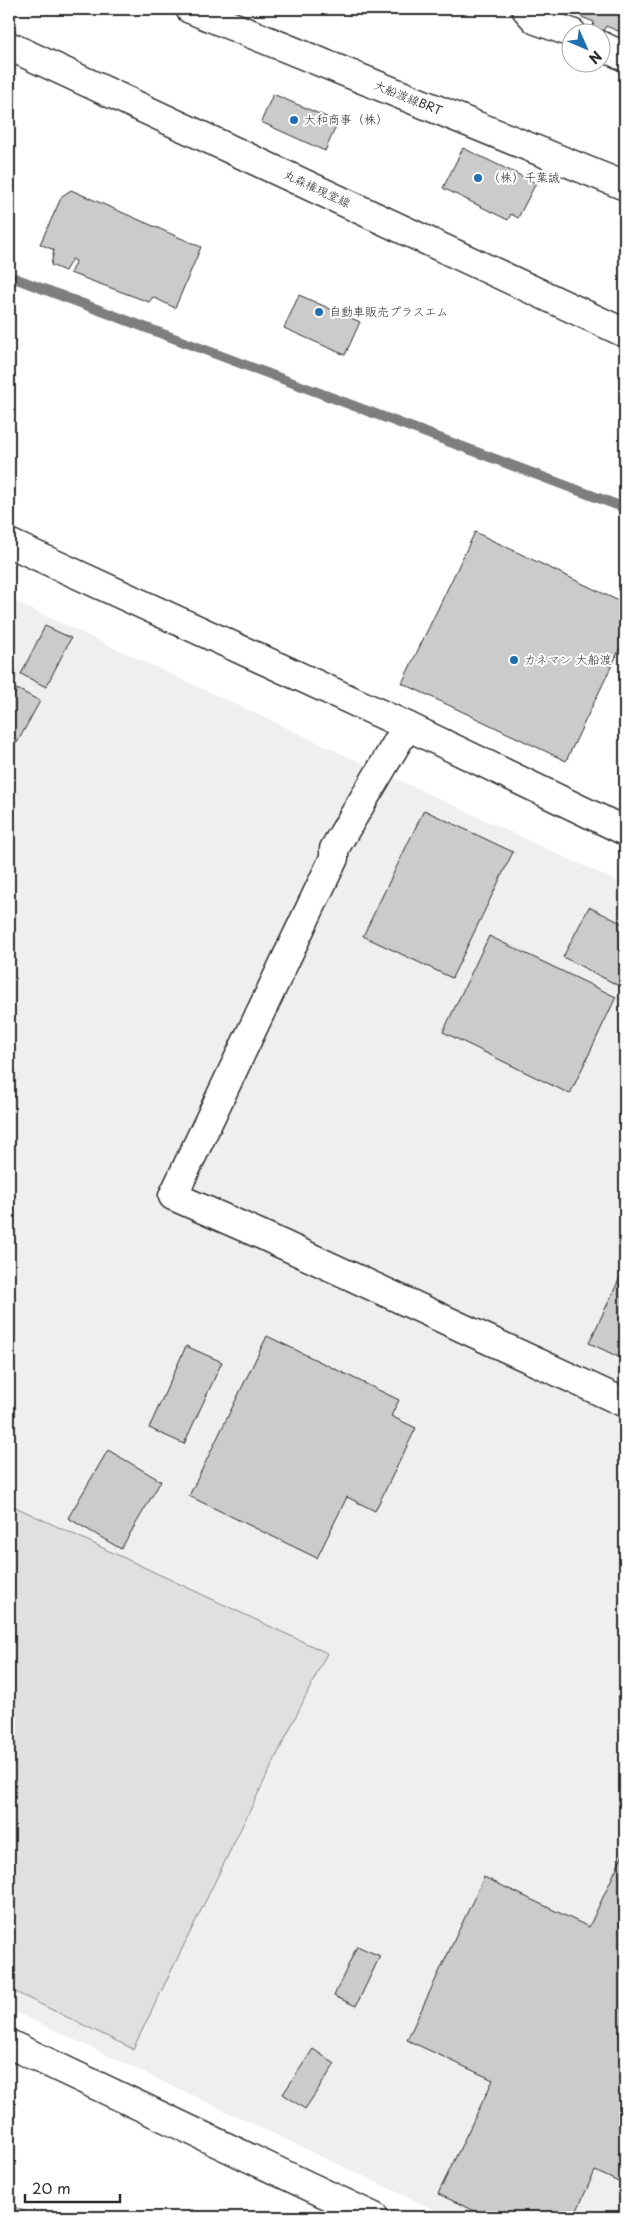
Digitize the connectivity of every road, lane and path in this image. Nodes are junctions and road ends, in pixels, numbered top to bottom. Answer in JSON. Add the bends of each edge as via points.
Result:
{"nodes":[{"id":1,"x":190,"y":9,"type":"edge"},
{"id":2,"x":526,"y":9,"type":"edge"},
{"id":3,"x":562,"y":29,"type":"edge"},
{"id":4,"x":9,"y":46,"type":"edge"},
{"id":5,"x":612,"y":51,"type":"edge"},
{"id":6,"x":625,"y":57,"type":"edge"},
{"id":7,"x":625,"y":186,"type":"edge"},
{"id":8,"x":625,"y":333,"type":"edge"},
{"id":9,"x":9,"y":543,"type":"edge"},
{"id":10,"x":407,"y":726,"type":"junction"},
{"id":11,"x":625,"y":831,"type":"edge"},
{"id":12,"x":625,"y":1403,"type":"edge"},
{"id":13,"x":9,"y":2044,"type":"edge"},
{"id":14,"x":374,"y":2217,"type":"edge"}],
"edges":[{"from":1,"to":7,"type":"street","name":"大船渡線BRT"},
{"from":2,"to":3,"type":"street","via":[[536,20]]},
{"from":4,"to":8,"type":"street","name":"丸森権現堂線"},
{"from":5,"to":6,"type":"street"},
{"from":9,"to":10,"type":"street"},
{"from":10,"to":11,"type":"street"},
{"from":10,"to":12,"type":"street","via":[[334,849],[334,858],[174,1196]]},
{"from":13,"to":14,"type":"street"}]}
